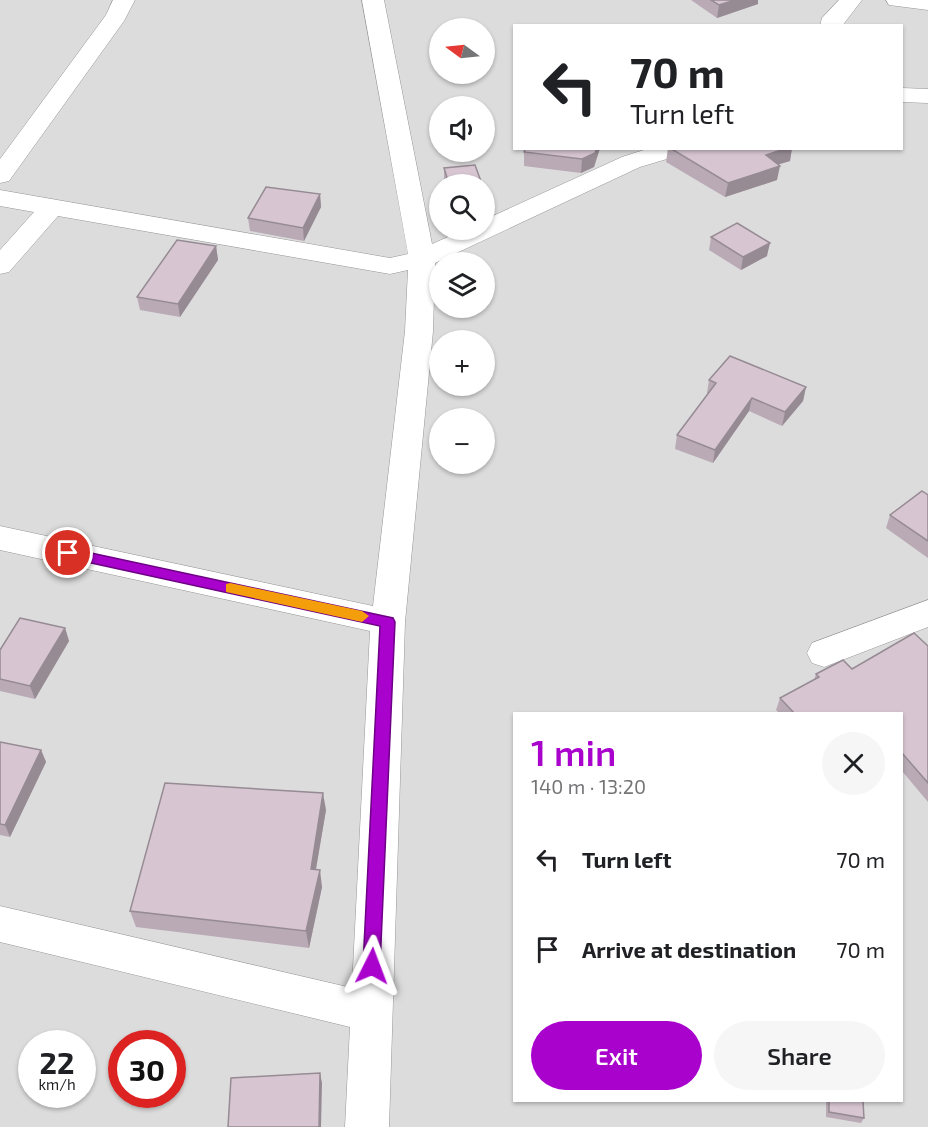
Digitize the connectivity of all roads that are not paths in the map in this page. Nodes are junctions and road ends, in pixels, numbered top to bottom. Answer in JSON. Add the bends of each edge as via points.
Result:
{"nodes":[{"id":1,"x":124,"y":0,"type":"edge"},
{"id":2,"x":373,"y":0,"type":"edge"},
{"id":3,"x":851,"y":0,"type":"edge"},
{"id":4,"x":897,"y":0,"type":"edge"},
{"id":5,"x":928,"y":4,"type":"edge"},
{"id":6,"x":830,"y":24,"type":"edge"},
{"id":7,"x":903,"y":95,"type":"edge"},
{"id":8,"x":928,"y":96,"type":"edge"},
{"id":9,"x":671,"y":150,"type":"edge"},
{"id":10,"x":0,"y":176,"type":"edge"},
{"id":11,"x":0,"y":198,"type":"edge"},
{"id":12,"x":51,"y":208,"type":"junction"},
{"id":13,"x":422,"y":260,"type":"junction"},
{"id":14,"x":0,"y":266,"type":"edge"},
{"id":15,"x":0,"y":538,"type":"edge"},
{"id":16,"x":928,"y":613,"type":"edge"},
{"id":17,"x":388,"y":622,"type":"junction"},
{"id":18,"x":824,"y":653,"type":"dead end"},
{"id":19,"x":0,"y":924,"type":"edge"},
{"id":20,"x":369,"y":1012,"type":"junction"},
{"id":21,"x":367,"y":1127,"type":"edge"}],
"edges":[{"from":1,"to":10,"type":"street"},
{"from":2,"to":13,"type":"street"},
{"from":3,"to":6,"type":"street"},
{"from":4,"to":5,"type":"street"},
{"from":7,"to":8,"type":"street"},
{"from":9,"to":13,"type":"street","via":[[631,162]]},
{"from":11,"to":12,"type":"street"},
{"from":12,"to":13,"type":"street","via":[[390,266]]},
{"from":12,"to":14,"type":"street"},
{"from":13,"to":17,"type":"street","via":[[419,331]]},
{"from":15,"to":17,"type":"street"},
{"from":16,"to":18,"type":"street"},
{"from":17,"to":20,"type":"street"},
{"from":19,"to":20,"type":"street"},
{"from":20,"to":21,"type":"street"}]}
